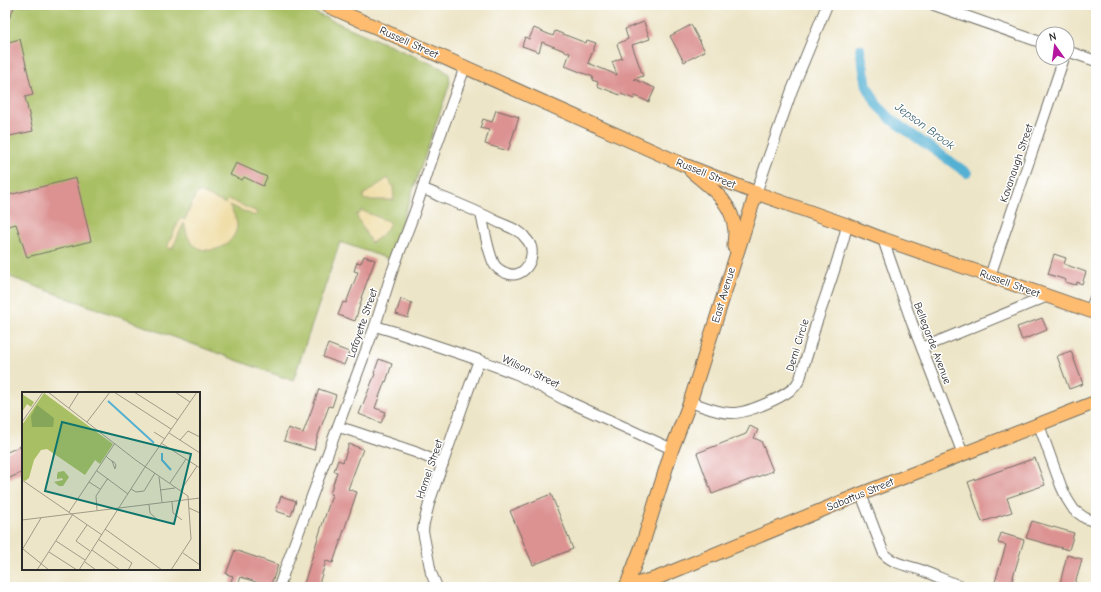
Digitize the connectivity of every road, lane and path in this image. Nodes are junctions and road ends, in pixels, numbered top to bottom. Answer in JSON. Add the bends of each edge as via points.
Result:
{"nodes":[{"id":1,"x":326,"y":5,"type":"edge"},
{"id":2,"x":827,"y":5,"type":"edge"},
{"id":3,"x":934,"y":5,"type":"edge"},
{"id":4,"x":1035,"y":40,"type":"edge"},
{"id":5,"x":1075,"y":54,"type":"edge"},
{"id":6,"x":1096,"y":61,"type":"edge"},
{"id":7,"x":1061,"y":66,"type":"edge"},
{"id":8,"x":465,"y":67,"type":"junction"},
{"id":9,"x":682,"y":164,"type":"junction"},
{"id":10,"x":423,"y":189,"type":"junction"},
{"id":11,"x":756,"y":193,"type":"junction"},
{"id":12,"x":482,"y":214,"type":"junction"},
{"id":13,"x":847,"y":225,"type":"junction"},
{"id":14,"x":883,"y":239,"type":"junction"},
{"id":15,"x":734,"y":262,"type":"junction"},
{"id":16,"x":990,"y":276,"type":"junction"},
{"id":17,"x":1096,"y":295,"type":"edge"},
{"id":18,"x":1048,"y":296,"type":"junction"},
{"id":19,"x":1093,"y":312,"type":"edge"},
{"id":20,"x":375,"y":326,"type":"junction"},
{"id":21,"x":922,"y":348,"type":"junction"},
{"id":22,"x":479,"y":360,"type":"junction"},
{"id":23,"x":690,"y":402,"type":"junction"},
{"id":24,"x":1096,"y":402,"type":"edge"},
{"id":25,"x":1039,"y":425,"type":"junction"},
{"id":26,"x":338,"y":427,"type":"junction"},
{"id":27,"x":672,"y":449,"type":"junction"},
{"id":28,"x":963,"y":454,"type":"junction"},
{"id":29,"x":443,"y":464,"type":"junction"},
{"id":30,"x":861,"y":494,"type":"junction"},
{"id":31,"x":1096,"y":522,"type":"edge"},
{"id":32,"x":279,"y":587,"type":"edge"},
{"id":33,"x":437,"y":587,"type":"edge"},
{"id":34,"x":626,"y":587,"type":"edge"},
{"id":35,"x":962,"y":587,"type":"edge"}],
"edges":[{"from":1,"to":8,"type":"main road","name":"Russell Street"},
{"from":2,"to":11,"type":"street","name":"East Avenue","via":[[792,90]]},
{"from":3,"to":4,"type":"street"},
{"from":5,"to":6,"type":"street"},
{"from":7,"to":16,"type":"street","name":"Kavanaugh Street"},
{"from":8,"to":9,"type":"main road","name":"Russell Street"},
{"from":8,"to":10,"type":"street","name":"Lafayette Street"},
{"from":9,"to":11,"type":"main road","name":"Russell Street"},
{"from":9,"to":15,"type":"main road","via":[[722,198],[731,214],[735,230]]},
{"from":10,"to":12,"type":"street"},
{"from":10,"to":20,"type":"street","name":"Lafayette Street"},
{"from":11,"to":13,"type":"main road","name":"Russell Street"},
{"from":11,"to":15,"type":"main road","name":"East Avenue"},
{"from":12,"to":12,"type":"street","via":[[490,251],[498,269],[509,274],[520,274],[531,256],[529,242],[521,234]]},
{"from":13,"to":14,"type":"main road","name":"Russell Street"},
{"from":13,"to":23,"type":"street","name":"Demi Circle","via":[[809,350],[793,389],[748,410],[732,414]]},
{"from":14,"to":16,"type":"main road","name":"Russell Street"},
{"from":14,"to":21,"type":"street","name":"Bellegarde Avenue"},
{"from":15,"to":23,"type":"main road","name":"East Avenue"},
{"from":16,"to":18,"type":"main road","name":"Russell Street"},
{"from":17,"to":19,"type":"street"},
{"from":18,"to":19,"type":"main road","name":"Russell Street"},
{"from":18,"to":21,"type":"street"},
{"from":20,"to":22,"type":"street","name":"Wilson Street"},
{"from":20,"to":26,"type":"street","name":"Lafayette Street"},
{"from":21,"to":28,"type":"street","name":"Bellegarde Avenue"},
{"from":22,"to":27,"type":"street","name":"Wilson Street","via":[[519,375],[565,400]]},
{"from":22,"to":29,"type":"street","name":"Hamel Street"},
{"from":23,"to":27,"type":"main road","name":"East Avenue"},
{"from":24,"to":25,"type":"main road","name":"Sabattus Street"},
{"from":25,"to":28,"type":"main road","name":"Sabattus Street"},
{"from":25,"to":31,"type":"street","via":[[1067,499],[1074,510]]},
{"from":26,"to":29,"type":"street","via":[[415,452]]},
{"from":26,"to":32,"type":"street","name":"Lafayette Street"},
{"from":27,"to":34,"type":"main road","name":"East Avenue","via":[[642,546]]},
{"from":28,"to":30,"type":"main road","name":"Sabattus Street"},
{"from":29,"to":33,"type":"street","name":"Hamel Street","via":[[430,500],[423,531],[431,572]]},
{"from":30,"to":34,"type":"main road","name":"Sabattus Street","via":[[657,578]]},
{"from":30,"to":35,"type":"street","via":[[887,558]]}]}
